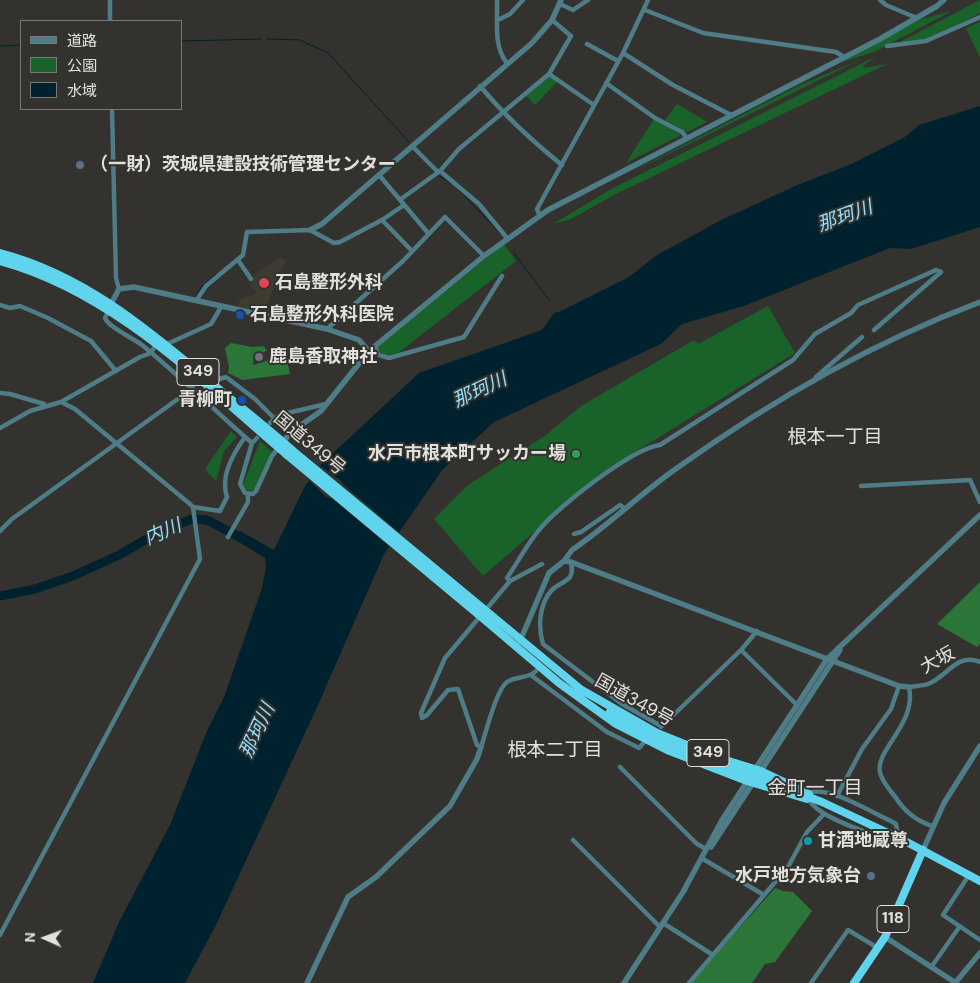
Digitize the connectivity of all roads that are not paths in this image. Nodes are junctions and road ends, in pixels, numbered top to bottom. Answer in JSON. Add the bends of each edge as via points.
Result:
{"nodes":[{"id":1,"x":110,"y":0,"type":"edge"},
{"id":2,"x":497,"y":0,"type":"edge"},
{"id":3,"x":523,"y":0,"type":"edge"},
{"id":4,"x":588,"y":0,"type":"edge"},
{"id":5,"x":648,"y":0,"type":"edge"},
{"id":6,"x":880,"y":0,"type":"edge"},
{"id":7,"x":944,"y":0,"type":"edge"},
{"id":8,"x":561,"y":2,"type":"edge"},
{"id":9,"x":645,"y":10,"type":"junction"},
{"id":10,"x":980,"y":17,"type":"edge"},
{"id":11,"x":917,"y":18,"type":"junction"},
{"id":12,"x":110,"y":20,"type":"edge"},
{"id":13,"x":498,"y":20,"type":"junction"},
{"id":14,"x":552,"y":20,"type":"junction"},
{"id":15,"x":586,"y":44,"type":"dead end"},
{"id":16,"x":887,"y":46,"type":"dead end"},
{"id":17,"x":623,"y":54,"type":"junction"},
{"id":18,"x":844,"y":57,"type":"junction"},
{"id":19,"x":618,"y":61,"type":"junction"},
{"id":20,"x":507,"y":63,"type":"junction"},
{"id":21,"x":550,"y":74,"type":"junction"},
{"id":22,"x":606,"y":83,"type":"junction"},
{"id":23,"x":480,"y":86,"type":"junction"},
{"id":24,"x":594,"y":105,"type":"junction"},
{"id":25,"x":112,"y":110,"type":"edge"},
{"id":26,"x":503,"y":114,"type":"junction"},
{"id":27,"x":731,"y":115,"type":"junction"},
{"id":28,"x":687,"y":138,"type":"junction"},
{"id":29,"x":412,"y":146,"type":"junction"},
{"id":30,"x":562,"y":165,"type":"junction"},
{"id":31,"x":439,"y":172,"type":"junction"},
{"id":32,"x":379,"y":175,"type":"junction"},
{"id":33,"x":401,"y":199,"type":"junction"},
{"id":34,"x":404,"y":204,"type":"junction"},
{"id":35,"x":540,"y":216,"type":"junction"},
{"id":36,"x":382,"y":220,"type":"junction"},
{"id":37,"x":310,"y":230,"type":"junction"},
{"id":38,"x":428,"y":233,"type":"junction"},
{"id":39,"x":507,"y":238,"type":"junction"},
{"id":40,"x":412,"y":251,"type":"junction"},
{"id":41,"x":0,"y":253,"type":"edge"},
{"id":42,"x":484,"y":256,"type":"junction"},
{"id":43,"x":238,"y":260,"type":"junction"},
{"id":44,"x":0,"y":261,"type":"edge"},
{"id":45,"x":502,"y":276,"type":"dead end"},
{"id":46,"x":251,"y":280,"type":"dead end"},
{"id":47,"x":119,"y":289,"type":"junction"},
{"id":48,"x":196,"y":302,"type":"junction"},
{"id":49,"x":980,"y":302,"type":"edge"},
{"id":50,"x":0,"y":305,"type":"edge"},
{"id":51,"x":110,"y":307,"type":"junction"},
{"id":52,"x":221,"y":307,"type":"junction"},
{"id":53,"x":328,"y":329,"type":"junction"},
{"id":54,"x":874,"y":330,"type":"dead end"},
{"id":55,"x":862,"y":337,"type":"dead end"},
{"id":56,"x":156,"y":344,"type":"junction"},
{"id":57,"x":167,"y":344,"type":"junction"},
{"id":58,"x":375,"y":347,"type":"junction"},
{"id":59,"x":370,"y":351,"type":"junction"},
{"id":60,"x":151,"y":353,"type":"junction"},
{"id":61,"x":116,"y":371,"type":"junction"},
{"id":62,"x":216,"y":380,"type":"dead end"},
{"id":63,"x":816,"y":380,"type":"junction"},
{"id":64,"x":193,"y":388,"type":"junction"},
{"id":65,"x":0,"y":393,"type":"edge"},
{"id":66,"x":61,"y":402,"type":"junction"},
{"id":67,"x":327,"y":404,"type":"junction"},
{"id":68,"x":48,"y":406,"type":"junction"},
{"id":69,"x":274,"y":418,"type":"junction"},
{"id":70,"x":270,"y":423,"type":"dead end"},
{"id":71,"x":0,"y":428,"type":"edge"},
{"id":72,"x":245,"y":437,"type":"junction"},
{"id":73,"x":257,"y":438,"type":"dead end"},
{"id":74,"x":252,"y":443,"type":"junction"},
{"id":75,"x":119,"y":444,"type":"junction"},
{"id":76,"x":281,"y":445,"type":"junction"},
{"id":77,"x":861,"y":486,"type":"dead end"},
{"id":78,"x":248,"y":494,"type":"junction"},
{"id":79,"x":980,"y":502,"type":"edge"},
{"id":80,"x":193,"y":507,"type":"junction"},
{"id":81,"x":624,"y":508,"type":"junction"},
{"id":82,"x":980,"y":515,"type":"edge"},
{"id":83,"x":0,"y":531,"type":"edge"},
{"id":84,"x":574,"y":534,"type":"dead end"},
{"id":85,"x":228,"y":537,"type":"dead end"},
{"id":86,"x":568,"y":561,"type":"junction"},
{"id":87,"x":542,"y":564,"type":"dead end"},
{"id":88,"x":510,"y":581,"type":"junction"},
{"id":89,"x":757,"y":631,"type":"junction"},
{"id":90,"x":518,"y":643,"type":"junction"},
{"id":91,"x":741,"y":650,"type":"junction"},
{"id":92,"x":829,"y":660,"type":"junction"},
{"id":93,"x":980,"y":662,"type":"edge"},
{"id":94,"x":536,"y":671,"type":"dead end"},
{"id":95,"x":532,"y":676,"type":"junction"},
{"id":96,"x":899,"y":686,"type":"junction"},
{"id":97,"x":909,"y":687,"type":"junction"},
{"id":98,"x":578,"y":692,"type":"junction"},
{"id":99,"x":797,"y":705,"type":"junction"},
{"id":100,"x":659,"y":730,"type":"junction"},
{"id":101,"x":646,"y":740,"type":"junction"},
{"id":102,"x":980,"y":746,"type":"edge"},
{"id":103,"x":481,"y":748,"type":"junction"},
{"id":104,"x":620,"y":767,"type":"dead end"},
{"id":105,"x":758,"y":770,"type":"junction"},
{"id":106,"x":750,"y":782,"type":"junction"},
{"id":107,"x":808,"y":796,"type":"junction"},
{"id":108,"x":837,"y":796,"type":"junction"},
{"id":109,"x":824,"y":814,"type":"junction"},
{"id":110,"x":932,"y":826,"type":"junction"},
{"id":111,"x":889,"y":832,"type":"dead end"},
{"id":112,"x":574,"y":840,"type":"dead end"},
{"id":113,"x":706,"y":849,"type":"junction"},
{"id":114,"x":922,"y":850,"type":"junction"},
{"id":115,"x":703,"y":859,"type":"junction"},
{"id":116,"x":969,"y":875,"type":"junction"},
{"id":117,"x":980,"y":881,"type":"edge"},
{"id":118,"x":683,"y":892,"type":"junction"},
{"id":119,"x":764,"y":894,"type":"junction"},
{"id":120,"x":662,"y":925,"type":"junction"},
{"id":121,"x":960,"y":926,"type":"junction"},
{"id":122,"x":0,"y":935,"type":"edge"},
{"id":123,"x":885,"y":937,"type":"junction"},
{"id":124,"x":980,"y":940,"type":"edge"},
{"id":125,"x":878,"y":948,"type":"junction"},
{"id":126,"x":980,"y":953,"type":"edge"},
{"id":127,"x":713,"y":955,"type":"junction"},
{"id":128,"x":932,"y":966,"type":"junction"},
{"id":129,"x":307,"y":983,"type":"edge"},
{"id":130,"x":624,"y":983,"type":"edge"},
{"id":131,"x":689,"y":983,"type":"edge"},
{"id":132,"x":811,"y":983,"type":"edge"},
{"id":133,"x":854,"y":983,"type":"edge"},
{"id":134,"x":955,"y":983,"type":"edge"}],
"edges":[{"from":1,"to":12,"type":"street"},
{"from":2,"to":13,"type":"street"},
{"from":3,"to":13,"type":"street","via":[[510,14]]},
{"from":4,"to":8,"type":"street","via":[[573,10]]},
{"from":5,"to":9,"type":"street"},
{"from":6,"to":11,"type":"street"},
{"from":7,"to":11,"type":"street"},
{"from":8,"to":14,"type":"street"},
{"from":9,"to":17,"type":"street"},
{"from":9,"to":18,"type":"street","via":[[703,33],[836,52]]},
{"from":10,"to":16,"type":"street","via":[[926,41]]},
{"from":11,"to":18,"type":"street"},
{"from":13,"to":20,"type":"street","via":[[499,50]]},
{"from":14,"to":20,"type":"street"},
{"from":14,"to":21,"type":"street","via":[[571,36]]},
{"from":15,"to":19,"type":"street"},
{"from":17,"to":19,"type":"street"},
{"from":17,"to":27,"type":"street"},
{"from":18,"to":27,"type":"street"},
{"from":19,"to":22,"type":"street"},
{"from":20,"to":23,"type":"street"},
{"from":21,"to":24,"type":"street"},
{"from":21,"to":26,"type":"street"},
{"from":22,"to":24,"type":"street"},
{"from":22,"to":28,"type":"street"},
{"from":23,"to":26,"type":"street"},
{"from":23,"to":29,"type":"street"},
{"from":24,"to":30,"type":"street"},
{"from":25,"to":47,"type":"street","via":[[116,278]]},
{"from":26,"to":30,"type":"street"},
{"from":26,"to":31,"type":"street","via":[[459,149]]},
{"from":27,"to":28,"type":"street"},
{"from":28,"to":35,"type":"street"},
{"from":29,"to":31,"type":"street"},
{"from":29,"to":32,"type":"street"},
{"from":30,"to":35,"type":"street","via":[[537,209]]},
{"from":31,"to":33,"type":"street"},
{"from":31,"to":39,"type":"street","via":[[479,204]]},
{"from":32,"to":33,"type":"street"},
{"from":32,"to":37,"type":"street","via":[[322,224]]},
{"from":33,"to":34,"type":"street"},
{"from":34,"to":36,"type":"street"},
{"from":34,"to":38,"type":"street"},
{"from":35,"to":39,"type":"street"},
{"from":36,"to":37,"type":"street","via":[[334,243]]},
{"from":36,"to":40,"type":"street"},
{"from":37,"to":43,"type":"street","via":[[247,232],[243,255]]},
{"from":38,"to":40,"type":"street"},
{"from":38,"to":42,"type":"street","via":[[445,217]]},
{"from":39,"to":42,"type":"street"},
{"from":40,"to":53,"type":"street"},
{"from":41,"to":51,"type":"highway","name":"国道349号","number":"349","via":[[61,275]]},
{"from":42,"to":58,"type":"street"},
{"from":43,"to":46,"type":"street"},
{"from":43,"to":48,"type":"street","via":[[206,286]]},
{"from":44,"to":51,"type":"highway","name":"国道349号","number":"349","via":[[44,275]]},
{"from":45,"to":58,"type":"street","via":[[464,337],[389,358],[379,355]]},
{"from":47,"to":48,"type":"street","via":[[134,288]]},
{"from":47,"to":51,"type":"street"},
{"from":48,"to":52,"type":"street"},
{"from":49,"to":63,"type":"street","via":[[890,339]]},
{"from":50,"to":61,"type":"street","via":[[20,306],[91,341]]},
{"from":51,"to":56,"type":"highway","name":"国道349号","number":"349"},
{"from":51,"to":57,"type":"highway","name":"国道349号","number":"349"},
{"from":51,"to":60,"type":"street","via":[[105,318],[109,324]]},
{"from":52,"to":53,"type":"street"},
{"from":52,"to":57,"type":"street","via":[[212,324]]},
{"from":53,"to":59,"type":"street","via":[[360,340]]},
{"from":54,"to":88,"type":"street","via":[[941,272],[936,270],[858,305],[851,313],[812,337],[793,360],[660,445],[607,472],[539,529],[507,578]]},
{"from":55,"to":63,"type":"street"},
{"from":56,"to":60,"type":"street"},
{"from":56,"to":76,"type":"highway","name":"国道349号","number":"349"},
{"from":57,"to":76,"type":"highway","name":"国道349号","number":"349"},
{"from":58,"to":59,"type":"street"},
{"from":59,"to":67,"type":"street"},
{"from":60,"to":61,"type":"street"},
{"from":60,"to":64,"type":"street"},
{"from":61,"to":66,"type":"street"},
{"from":62,"to":69,"type":"street","via":[[226,377],[255,398]]},
{"from":63,"to":81,"type":"street","via":[[707,447]]},
{"from":64,"to":72,"type":"street"},
{"from":64,"to":75,"type":"street"},
{"from":65,"to":68,"type":"street"},
{"from":66,"to":68,"type":"street"},
{"from":66,"to":75,"type":"street","via":[[75,409]]},
{"from":67,"to":69,"type":"street"},
{"from":67,"to":76,"type":"street","via":[[314,417],[290,432]]},
{"from":68,"to":71,"type":"street","via":[[30,411]]},
{"from":69,"to":70,"type":"street"},
{"from":72,"to":74,"type":"street"},
{"from":72,"to":80,"type":"street","via":[[230,463],[224,483],[228,497],[220,511]]},
{"from":73,"to":74,"type":"street"},
{"from":74,"to":78,"type":"street","via":[[240,484],[242,491]]},
{"from":75,"to":80,"type":"street"},
{"from":75,"to":83,"type":"street","via":[[12,519]]},
{"from":76,"to":78,"type":"street","via":[[272,456],[256,491]]},
{"from":76,"to":90,"type":"highway","name":"国道349号","number":"349","bridge":true},
{"from":77,"to":79,"type":"street","via":[[970,480]]},
{"from":78,"to":85,"type":"street","via":[[248,502]]},
{"from":80,"to":122,"type":"street","via":[[200,559]]},
{"from":81,"to":84,"type":"street","via":[[620,505]]},
{"from":81,"to":86,"type":"street","via":[[572,550]]},
{"from":82,"to":92,"type":"street","via":[[870,617]]},
{"from":86,"to":89,"type":"street"},
{"from":86,"to":90,"type":"street","via":[[549,573]]},
{"from":86,"to":100,"type":"street","via":[[572,571],[570,578],[550,592],[540,616],[544,644],[551,654]]},
{"from":87,"to":88,"type":"street"},
{"from":88,"to":103,"type":"street","via":[[445,658],[421,712],[422,718],[428,715],[448,690],[458,690]]},
{"from":89,"to":91,"type":"street"},
{"from":89,"to":92,"type":"street"},
{"from":90,"to":98,"type":"highway","name":"国道349号","number":"349"},
{"from":91,"to":99,"type":"street"},
{"from":91,"to":100,"type":"street"},
{"from":92,"to":96,"type":"street"},
{"from":92,"to":99,"type":"street"},
{"from":92,"to":105,"type":"street"},
{"from":93,"to":97,"type":"street","name":"大坂","via":[[973,659],[958,662],[929,684]]},
{"from":94,"to":95,"type":"street"},
{"from":95,"to":101,"type":"street","via":[[607,732],[638,748]]},
{"from":95,"to":103,"type":"street","via":[[515,678],[502,686]]},
{"from":96,"to":97,"type":"street"},
{"from":96,"to":108,"type":"street","via":[[891,709],[862,749]]},
{"from":97,"to":110,"type":"street","via":[[908,712],[881,759],[880,775],[903,809]]},
{"from":98,"to":100,"type":"highway","name":"国道349号","number":"349"},
{"from":98,"to":101,"type":"highway","name":"国道349号","number":"349","via":[[616,724]]},
{"from":98,"to":114,"type":"highway","name":"国道349号","number":"349","bridge":true,"via":[[609,713],[666,743],[822,802]]},
{"from":99,"to":105,"type":"street"},
{"from":100,"to":105,"type":"highway","name":"国道349号","number":"349","via":[[720,758]]},
{"from":101,"to":106,"type":"highway","name":"国道349号","number":"349"},
{"from":102,"to":110,"type":"street"},
{"from":103,"to":129,"type":"street","via":[[450,806],[376,877],[348,897]]},
{"from":104,"to":113,"type":"street","via":[[697,844]]},
{"from":105,"to":106,"type":"street"},
{"from":105,"to":107,"type":"highway","name":"国道349号","number":"349"},
{"from":106,"to":107,"type":"highway","name":"国道349号","number":"349"},
{"from":106,"to":113,"type":"street"},
{"from":106,"to":115,"type":"street"},
{"from":107,"to":108,"type":"street","via":[[821,791]]},
{"from":107,"to":109,"type":"street","via":[[811,805]]},
{"from":107,"to":111,"type":"highway","name":"国道349号","number":"349"},
{"from":108,"to":109,"type":"street","via":[[894,823],[897,830],[892,838],[884,839]]},
{"from":109,"to":119,"type":"street","via":[[807,832],[788,867]]},
{"from":110,"to":114,"type":"street"},
{"from":112,"to":120,"type":"street"},
{"from":113,"to":118,"type":"street"},
{"from":114,"to":116,"type":"highway","name":"国道349号"},
{"from":114,"to":123,"type":"highway","number":"118"},
{"from":115,"to":118,"type":"street"},
{"from":115,"to":119,"type":"street"},
{"from":116,"to":117,"type":"highway","name":"国道349号"},
{"from":116,"to":121,"type":"street","via":[[943,915]]},
{"from":118,"to":120,"type":"street"},
{"from":119,"to":127,"type":"street"},
{"from":120,"to":127,"type":"street"},
{"from":120,"to":130,"type":"street"},
{"from":121,"to":124,"type":"street"},
{"from":121,"to":128,"type":"street"},
{"from":123,"to":125,"type":"highway","number":"118"},
{"from":123,"to":128,"type":"street"},
{"from":125,"to":132,"type":"street","via":[[848,930]]},
{"from":125,"to":133,"type":"highway","number":"118"},
{"from":126,"to":134,"type":"street"},
{"from":127,"to":131,"type":"street"},
{"from":128,"to":134,"type":"street"}]}
